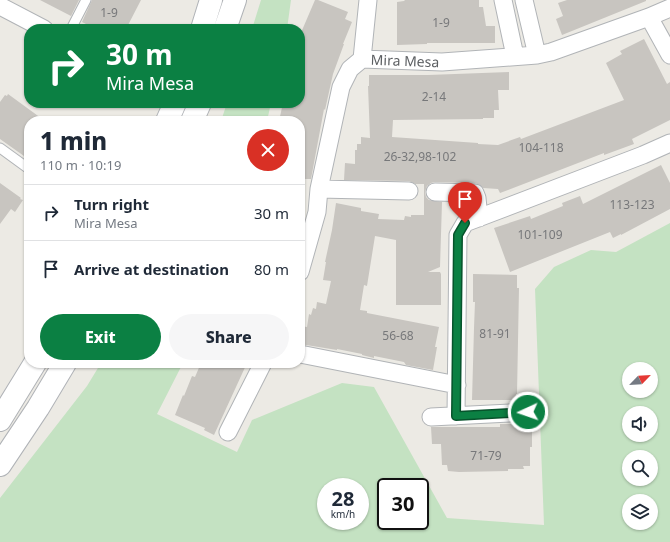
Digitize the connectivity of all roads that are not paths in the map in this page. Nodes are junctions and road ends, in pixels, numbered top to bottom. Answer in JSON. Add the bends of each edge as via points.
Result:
{"nodes":[{"id":1,"x":86,"y":0,"type":"edge"},
{"id":2,"x":211,"y":0,"type":"edge"},
{"id":3,"x":234,"y":0,"type":"edge"},
{"id":4,"x":368,"y":0,"type":"edge"},
{"id":5,"x":503,"y":0,"type":"edge"},
{"id":6,"x":524,"y":0,"type":"edge"},
{"id":7,"x":0,"y":6,"type":"edge"},
{"id":8,"x":670,"y":8,"type":"edge"},
{"id":9,"x":649,"y":17,"type":"junction"},
{"id":10,"x":34,"y":24,"type":"edge"},
{"id":11,"x":74,"y":24,"type":"edge"},
{"id":12,"x":204,"y":24,"type":"edge"},
{"id":13,"x":227,"y":24,"type":"edge"},
{"id":14,"x":537,"y":55,"type":"junction"},
{"id":15,"x":670,"y":55,"type":"edge"},
{"id":16,"x":515,"y":56,"type":"junction"},
{"id":17,"x":362,"y":59,"type":"junction"},
{"id":18,"x":670,"y":143,"type":"edge"},
{"id":19,"x":0,"y":148,"type":"edge"},
{"id":20,"x":24,"y":165,"type":"edge"},
{"id":21,"x":319,"y":188,"type":"junction"},
{"id":22,"x":409,"y":191,"type":"dead end"},
{"id":23,"x":435,"y":192,"type":"dead end"},
{"id":24,"x":479,"y":218,"type":"junction"},
{"id":25,"x":305,"y":254,"type":"edge"},
{"id":26,"x":305,"y":355,"type":"edge"},
{"id":27,"x":32,"y":368,"type":"edge"},
{"id":28,"x":62,"y":368,"type":"edge"},
{"id":29,"x":260,"y":368,"type":"edge"},
{"id":30,"x":457,"y":385,"type":"junction"},
{"id":31,"x":528,"y":412,"type":"dead end"},
{"id":32,"x":456,"y":416,"type":"junction"},
{"id":33,"x":431,"y":417,"type":"dead end"},
{"id":34,"x":0,"y":420,"type":"edge"},
{"id":35,"x":228,"y":432,"type":"dead end"},
{"id":36,"x":0,"y":464,"type":"edge"}],
"edges":[{"from":1,"to":11,"type":"lane"},
{"from":2,"to":12,"type":"main road"},
{"from":3,"to":13,"type":"main road"},
{"from":4,"to":17,"type":"street"},
{"from":5,"to":16,"type":"street"},
{"from":6,"to":14,"type":"street"},
{"from":7,"to":10,"type":"street"},
{"from":8,"to":9,"type":"street","name":"Mira Mesa"},
{"from":9,"to":14,"type":"street","name":"Mira Mesa"},
{"from":9,"to":15,"type":"street"},
{"from":14,"to":16,"type":"street","name":"Mira Mesa"},
{"from":16,"to":17,"type":"street","name":"Mira Mesa","via":[[442,62]]},
{"from":17,"to":21,"type":"street","name":"Mira Mesa","via":[[350,69],[341,87]]},
{"from":18,"to":24,"type":"street"},
{"from":19,"to":20,"type":"lane"},
{"from":21,"to":22,"type":"street"},
{"from":21,"to":25,"type":"street","name":"Mira Mesa","via":[[317,212]]},
{"from":23,"to":24,"type":"street","via":[[475,194]]},
{"from":24,"to":30,"type":"street","via":[[465,223],[458,235]]},
{"from":26,"to":30,"type":"street"},
{"from":27,"to":34,"type":"main road"},
{"from":28,"to":36,"type":"main road"},
{"from":29,"to":35,"type":"street"},
{"from":30,"to":32,"type":"street"},
{"from":31,"to":32,"type":"street"},
{"from":32,"to":33,"type":"street"}]}
